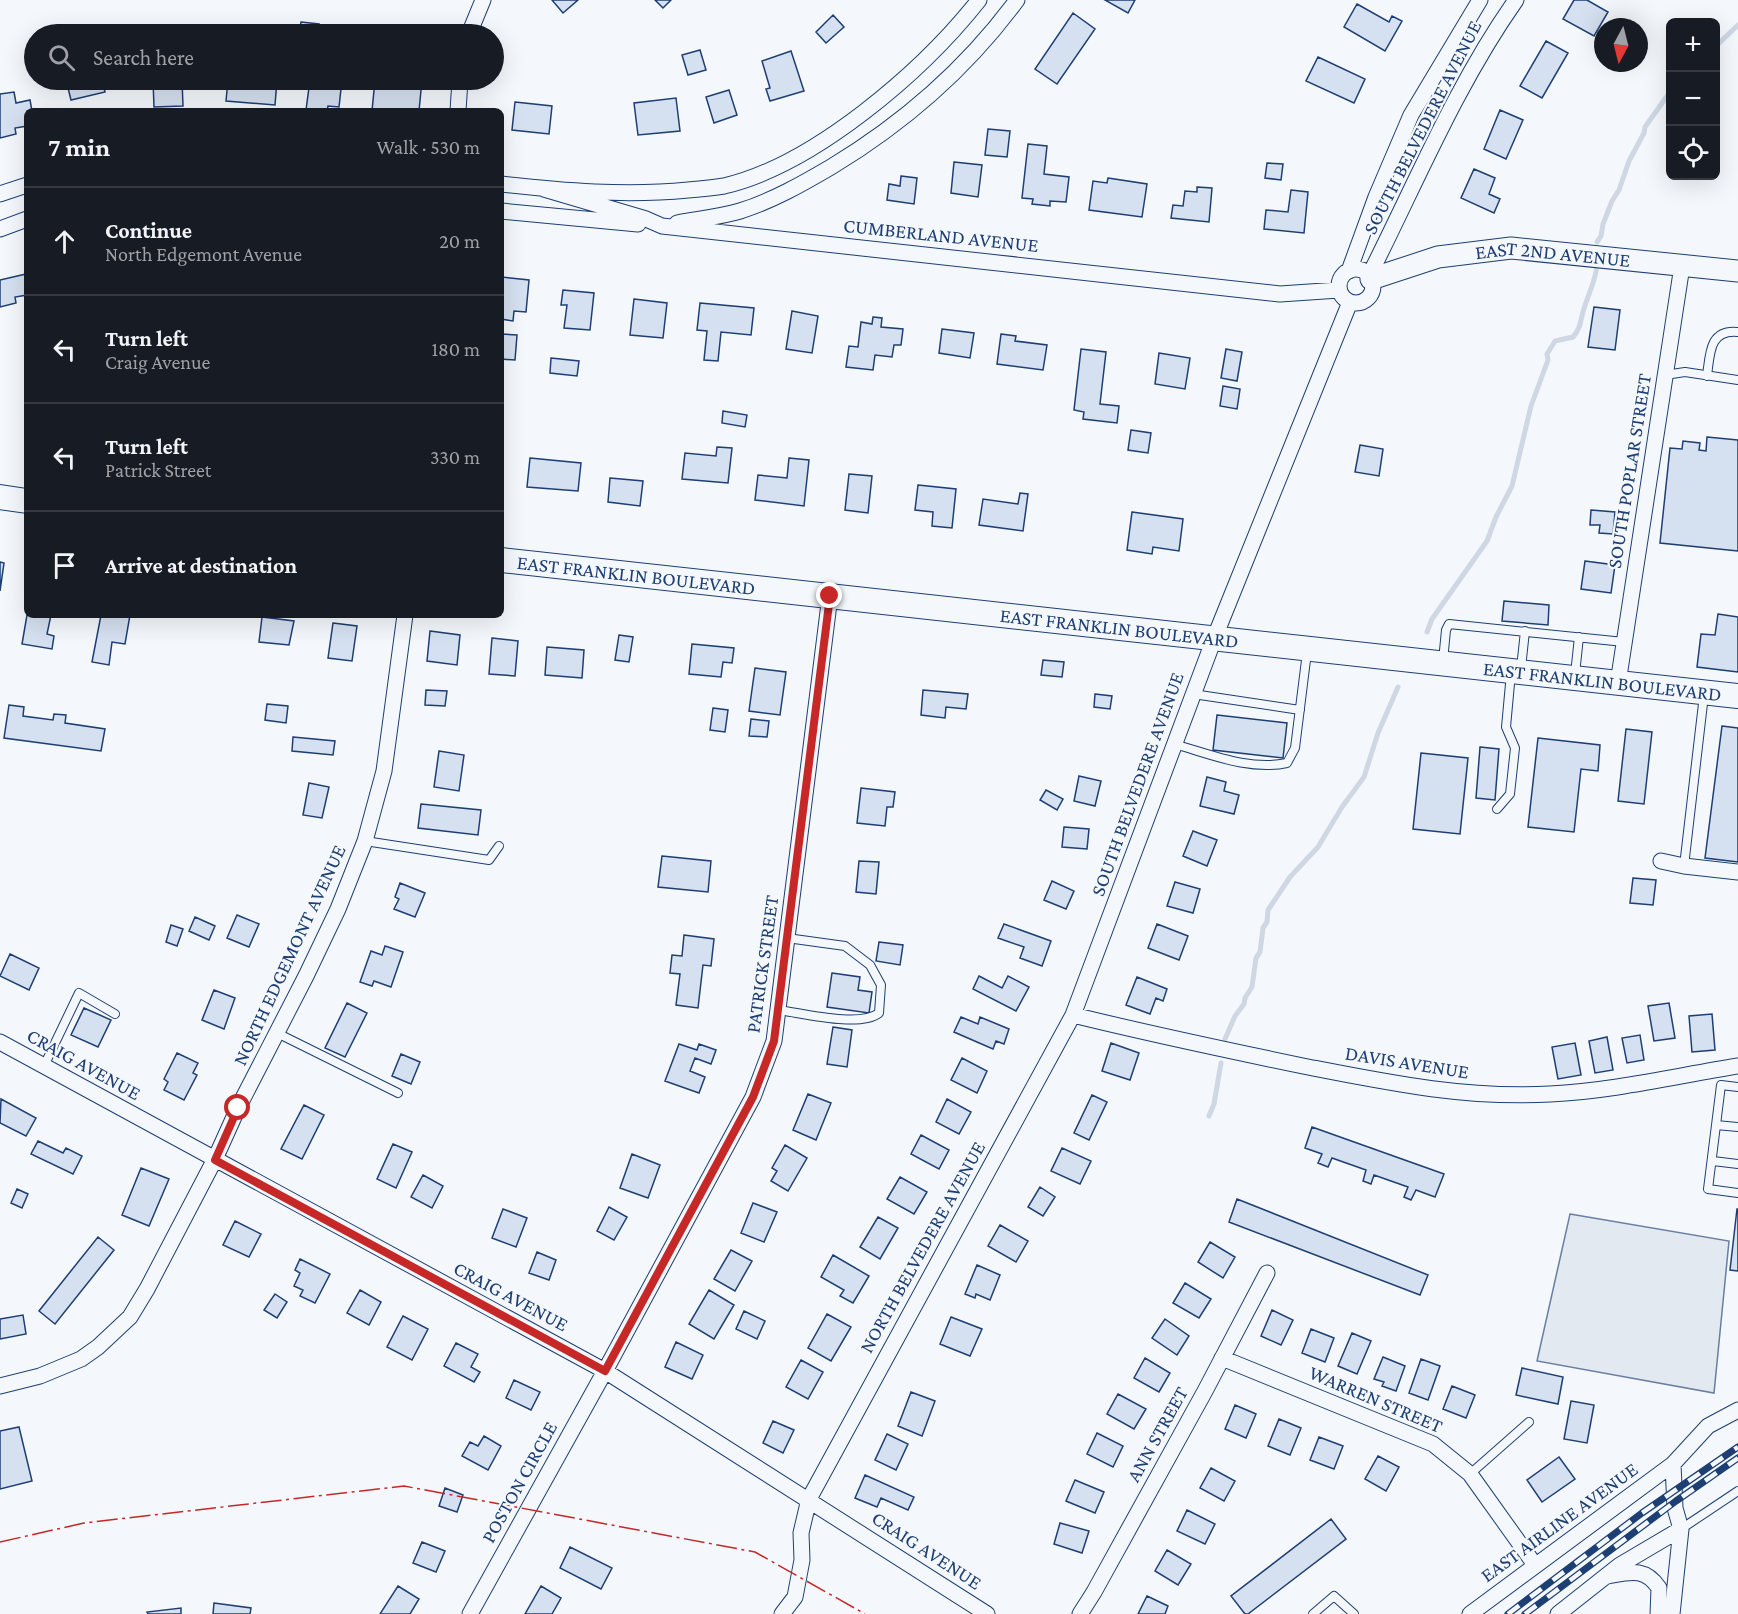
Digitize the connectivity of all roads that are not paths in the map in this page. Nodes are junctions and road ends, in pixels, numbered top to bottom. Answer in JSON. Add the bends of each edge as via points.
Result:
{"nodes":[{"id":1,"x":483,"y":0,"type":"edge"},
{"id":2,"x":979,"y":0,"type":"edge"},
{"id":3,"x":1017,"y":0,"type":"edge"},
{"id":4,"x":1480,"y":0,"type":"edge"},
{"id":5,"x":1516,"y":0,"type":"edge"},
{"id":6,"x":473,"y":24,"type":"edge"},
{"id":7,"x":459,"y":90,"type":"edge"},
{"id":8,"x":458,"y":108,"type":"edge"},
{"id":9,"x":504,"y":184,"type":"edge"},
{"id":10,"x":24,"y":185,"type":"edge"},
{"id":11,"x":544,"y":189,"type":"junction"},
{"id":12,"x":0,"y":194,"type":"edge"},
{"id":13,"x":504,"y":211,"type":"edge"},
{"id":14,"x":24,"y":220,"type":"edge"},
{"id":15,"x":662,"y":226,"type":"junction"},
{"id":16,"x":0,"y":229,"type":"edge"},
{"id":17,"x":1682,"y":266,"type":"junction"},
{"id":18,"x":1349,"y":271,"type":"junction"},
{"id":19,"x":1738,"y":271,"type":"edge"},
{"id":20,"x":1370,"y":278,"type":"junction"},
{"id":21,"x":1339,"y":290,"type":"junction"},
{"id":22,"x":1350,"y":302,"type":"junction"},
{"id":23,"x":1738,"y":332,"type":"edge"},
{"id":24,"x":1665,"y":375,"type":"junction"},
{"id":25,"x":1707,"y":376,"type":"junction"},
{"id":26,"x":1738,"y":381,"type":"edge"},
{"id":27,"x":0,"y":497,"type":"edge"},
{"id":28,"x":24,"y":501,"type":"edge"},
{"id":29,"x":504,"y":560,"type":"edge"},
{"id":30,"x":830,"y":596,"type":"junction"},
{"id":31,"x":405,"y":618,"type":"edge"},
{"id":32,"x":1525,"y":631,"type":"junction"},
{"id":33,"x":1579,"y":637,"type":"junction"},
{"id":34,"x":1214,"y":639,"type":"junction"},
{"id":35,"x":1624,"y":642,"type":"junction"},
{"id":36,"x":1308,"y":649,"type":"junction"},
{"id":37,"x":1443,"y":663,"type":"junction"},
{"id":38,"x":1516,"y":672,"type":"junction"},
{"id":39,"x":1574,"y":678,"type":"junction"},
{"id":40,"x":1618,"y":683,"type":"junction"},
{"id":41,"x":1705,"y":693,"type":"junction"},
{"id":42,"x":1193,"y":694,"type":"junction"},
{"id":43,"x":1738,"y":696,"type":"edge"},
{"id":44,"x":1300,"y":710,"type":"junction"},
{"id":45,"x":1174,"y":744,"type":"junction"},
{"id":46,"x":1497,"y":809,"type":"dead end"},
{"id":47,"x":365,"y":841,"type":"junction"},
{"id":48,"x":499,"y":846,"type":"dead end"},
{"id":49,"x":1661,"y":861,"type":"dead end"},
{"id":50,"x":1684,"y":866,"type":"junction"},
{"id":51,"x":1738,"y":872,"type":"edge"},
{"id":52,"x":787,"y":938,"type":"junction"},
{"id":53,"x":778,"y":1010,"type":"junction"},
{"id":54,"x":115,"y":1014,"type":"dead end"},
{"id":55,"x":1073,"y":1016,"type":"junction"},
{"id":56,"x":277,"y":1033,"type":"junction"},
{"id":57,"x":0,"y":1042,"type":"edge"},
{"id":58,"x":44,"y":1065,"type":"junction"},
{"id":59,"x":1738,"y":1066,"type":"edge"},
{"id":60,"x":1738,"y":1087,"type":"edge"},
{"id":61,"x":398,"y":1093,"type":"dead end"},
{"id":62,"x":1716,"y":1125,"type":"junction"},
{"id":63,"x":1738,"y":1127,"type":"edge"},
{"id":64,"x":215,"y":1160,"type":"junction"},
{"id":65,"x":1713,"y":1161,"type":"junction"},
{"id":66,"x":1738,"y":1164,"type":"edge"},
{"id":67,"x":1738,"y":1194,"type":"edge"},
{"id":68,"x":1267,"y":1273,"type":"dead end"},
{"id":69,"x":1222,"y":1358,"type":"junction"},
{"id":70,"x":605,"y":1371,"type":"junction"},
{"id":71,"x":0,"y":1386,"type":"edge"},
{"id":72,"x":1738,"y":1410,"type":"edge"},
{"id":73,"x":1529,"y":1422,"type":"dead end"},
{"id":74,"x":1673,"y":1464,"type":"junction"},
{"id":75,"x":1470,"y":1474,"type":"junction"},
{"id":76,"x":1738,"y":1491,"type":"edge"},
{"id":77,"x":809,"y":1499,"type":"junction"},
{"id":78,"x":1681,"y":1529,"type":"junction"},
{"id":79,"x":1535,"y":1565,"type":"junction"},
{"id":80,"x":1605,"y":1577,"type":"junction"},
{"id":81,"x":470,"y":1614,"type":"edge"},
{"id":82,"x":782,"y":1614,"type":"edge"},
{"id":83,"x":987,"y":1614,"type":"edge"},
{"id":84,"x":1080,"y":1614,"type":"edge"},
{"id":85,"x":1313,"y":1614,"type":"edge"},
{"id":86,"x":1354,"y":1614,"type":"edge"},
{"id":87,"x":1470,"y":1614,"type":"edge"},
{"id":88,"x":1558,"y":1614,"type":"edge"},
{"id":89,"x":1658,"y":1614,"type":"edge"},
{"id":90,"x":1672,"y":1614,"type":"edge"}],
"edges":[{"from":1,"to":6,"type":"street"},
{"from":2,"to":11,"type":"street","via":[[941,44],[882,97],[818,144],[772,170],[722,186],[651,194]]},
{"from":3,"to":15,"type":"street","via":[[977,50],[940,87],[857,152],[756,205]]},
{"from":4,"to":18,"type":"street","name":"SOUTH BELVEDERE AVENUE","via":[[1411,115]]},
{"from":5,"to":20,"type":"street","name":"SOUTH BELVEDERE AVENUE","via":[[1470,73]]},
{"from":7,"to":8,"type":"street"},
{"from":9,"to":11,"type":"street"},
{"from":10,"to":12,"type":"street"},
{"from":11,"to":15,"type":"street","name":"CUMBERLAND AVENUE"},
{"from":13,"to":15,"type":"street"},
{"from":14,"to":16,"type":"street"},
{"from":15,"to":21,"type":"street","name":"CUMBERLAND AVENUE","via":[[1280,294]]},
{"from":17,"to":19,"type":"street","name":"EAST 2ND AVENUE"},
{"from":17,"to":20,"type":"street","name":"EAST 2ND AVENUE","via":[[1511,248],[1438,257]]},
{"from":17,"to":24,"type":"street","name":"SOUTH POPLAR STREET"},
{"from":18,"to":20,"type":"street","via":[[1360,270]]},
{"from":18,"to":21,"type":"street","via":[[1342,276]]},
{"from":20,"to":22,"type":"street","via":[[1373,286],[1369,296],[1361,302]]},
{"from":21,"to":22,"type":"street"},
{"from":22,"to":34,"type":"street","name":"SOUTH BELVEDERE AVENUE"},
{"from":23,"to":25,"type":"lane","via":[[1719,334],[1710,353]]},
{"from":24,"to":25,"type":"lane","via":[[1685,372]]},
{"from":24,"to":35,"type":"street","name":"SOUTH POPLAR STREET"},
{"from":25,"to":26,"type":"lane"},
{"from":27,"to":28,"type":"main road"},
{"from":29,"to":30,"type":"main road","name":"EAST FRANKLIN BOULEVARD"},
{"from":30,"to":34,"type":"main road","name":"EAST FRANKLIN BOULEVARD"},
{"from":30,"to":52,"type":"street","name":"PATRICK STREET"},
{"from":31,"to":47,"type":"street","name":"NORTH EDGEMONT AVENUE","via":[[384,771]]},
{"from":32,"to":33,"type":"lane"},
{"from":32,"to":37,"type":"lane","via":[[1449,624]]},
{"from":32,"to":38,"type":"lane"},
{"from":33,"to":35,"type":"lane"},
{"from":33,"to":39,"type":"lane"},
{"from":34,"to":36,"type":"main road","name":"EAST FRANKLIN BOULEVARD"},
{"from":34,"to":42,"type":"street","name":"SOUTH BELVEDERE AVENUE"},
{"from":35,"to":40,"type":"street","name":"SOUTH POPLAR STREET"},
{"from":36,"to":37,"type":"main road","name":"EAST FRANKLIN BOULEVARD"},
{"from":36,"to":44,"type":"lane"},
{"from":37,"to":38,"type":"main road","name":"EAST FRANKLIN BOULEVARD"},
{"from":38,"to":39,"type":"main road","name":"EAST FRANKLIN BOULEVARD"},
{"from":38,"to":46,"type":"lane","via":[[1506,727],[1515,748],[1510,794]]},
{"from":39,"to":40,"type":"main road","name":"EAST FRANKLIN BOULEVARD"},
{"from":40,"to":41,"type":"main road","name":"EAST FRANKLIN BOULEVARD"},
{"from":41,"to":43,"type":"main road","name":"EAST FRANKLIN BOULEVARD"},
{"from":41,"to":50,"type":"lane"},
{"from":42,"to":44,"type":"lane"},
{"from":42,"to":45,"type":"street","name":"SOUTH BELVEDERE AVENUE"},
{"from":44,"to":45,"type":"lane","via":[[1295,748],[1287,763],[1240,762]]},
{"from":45,"to":55,"type":"street","name":"SOUTH BELVEDERE AVENUE"},
{"from":47,"to":48,"type":"lane","via":[[489,860]]},
{"from":47,"to":56,"type":"street","name":"NORTH EDGEMONT AVENUE","via":[[338,909]]},
{"from":49,"to":50,"type":"street"},
{"from":50,"to":51,"type":"street"},
{"from":52,"to":53,"type":"street","name":"PATRICK STREET"},
{"from":52,"to":53,"type":"lane","via":[[845,946],[870,965],[881,985],[881,1003],[873,1018],[850,1020]]},
{"from":53,"to":70,"type":"street","name":"PATRICK STREET","via":[[774,1041],[753,1097]]},
{"from":54,"to":58,"type":"lane","via":[[80,993]]},
{"from":55,"to":59,"type":"street","name":"DAVIS AVENUE","via":[[1387,1083],[1451,1092],[1548,1095]]},
{"from":55,"to":77,"type":"street","name":"NORTH BELVEDERE AVENUE"},
{"from":56,"to":61,"type":"lane"},
{"from":56,"to":64,"type":"street","name":"NORTH EDGEMONT AVENUE"},
{"from":57,"to":58,"type":"street","name":"CRAIG AVENUE"},
{"from":58,"to":64,"type":"street","name":"CRAIG AVENUE"},
{"from":60,"to":62,"type":"lane","via":[[1721,1085]]},
{"from":62,"to":63,"type":"lane"},
{"from":62,"to":65,"type":"lane"},
{"from":64,"to":70,"type":"street","name":"CRAIG AVENUE"},
{"from":64,"to":71,"type":"street","name":"NORTH EDGEMONT AVENUE","via":[[130,1317],[81,1359],[40,1376]]},
{"from":65,"to":66,"type":"lane"},
{"from":65,"to":67,"type":"lane","via":[[1708,1189]]},
{"from":68,"to":69,"type":"street","name":"ANN STREET"},
{"from":69,"to":75,"type":"street","name":"WARREN STREET","via":[[1433,1444]]},
{"from":69,"to":84,"type":"street","name":"ANN STREET"},
{"from":70,"to":77,"type":"street","name":"CRAIG AVENUE"},
{"from":70,"to":81,"type":"street","name":"POSTON CIRCLE"},
{"from":72,"to":74,"type":"street","name":"EAST AIRLINE AVENUE","via":[[1708,1426]]},
{"from":73,"to":75,"type":"lane"},
{"from":74,"to":78,"type":"street","via":[[1675,1508]]},
{"from":74,"to":79,"type":"street","name":"EAST AIRLINE AVENUE"},
{"from":75,"to":79,"type":"street","name":"WARREN STREET"},
{"from":76,"to":78,"type":"lane"},
{"from":77,"to":82,"type":"street","name":"NORTH BELVEDERE AVENUE","via":[[801,1533],[802,1560],[795,1597]]},
{"from":77,"to":83,"type":"street","name":"CRAIG AVENUE"},
{"from":78,"to":80,"type":"street"},
{"from":78,"to":90,"type":"street"},
{"from":79,"to":87,"type":"street","name":"EAST AIRLINE AVENUE"},
{"from":80,"to":88,"type":"street"},
{"from":80,"to":89,"type":"street","via":[[1635,1571],[1650,1577],[1659,1588]]},
{"from":85,"to":86,"type":"lane","via":[[1334,1596]]}]}
